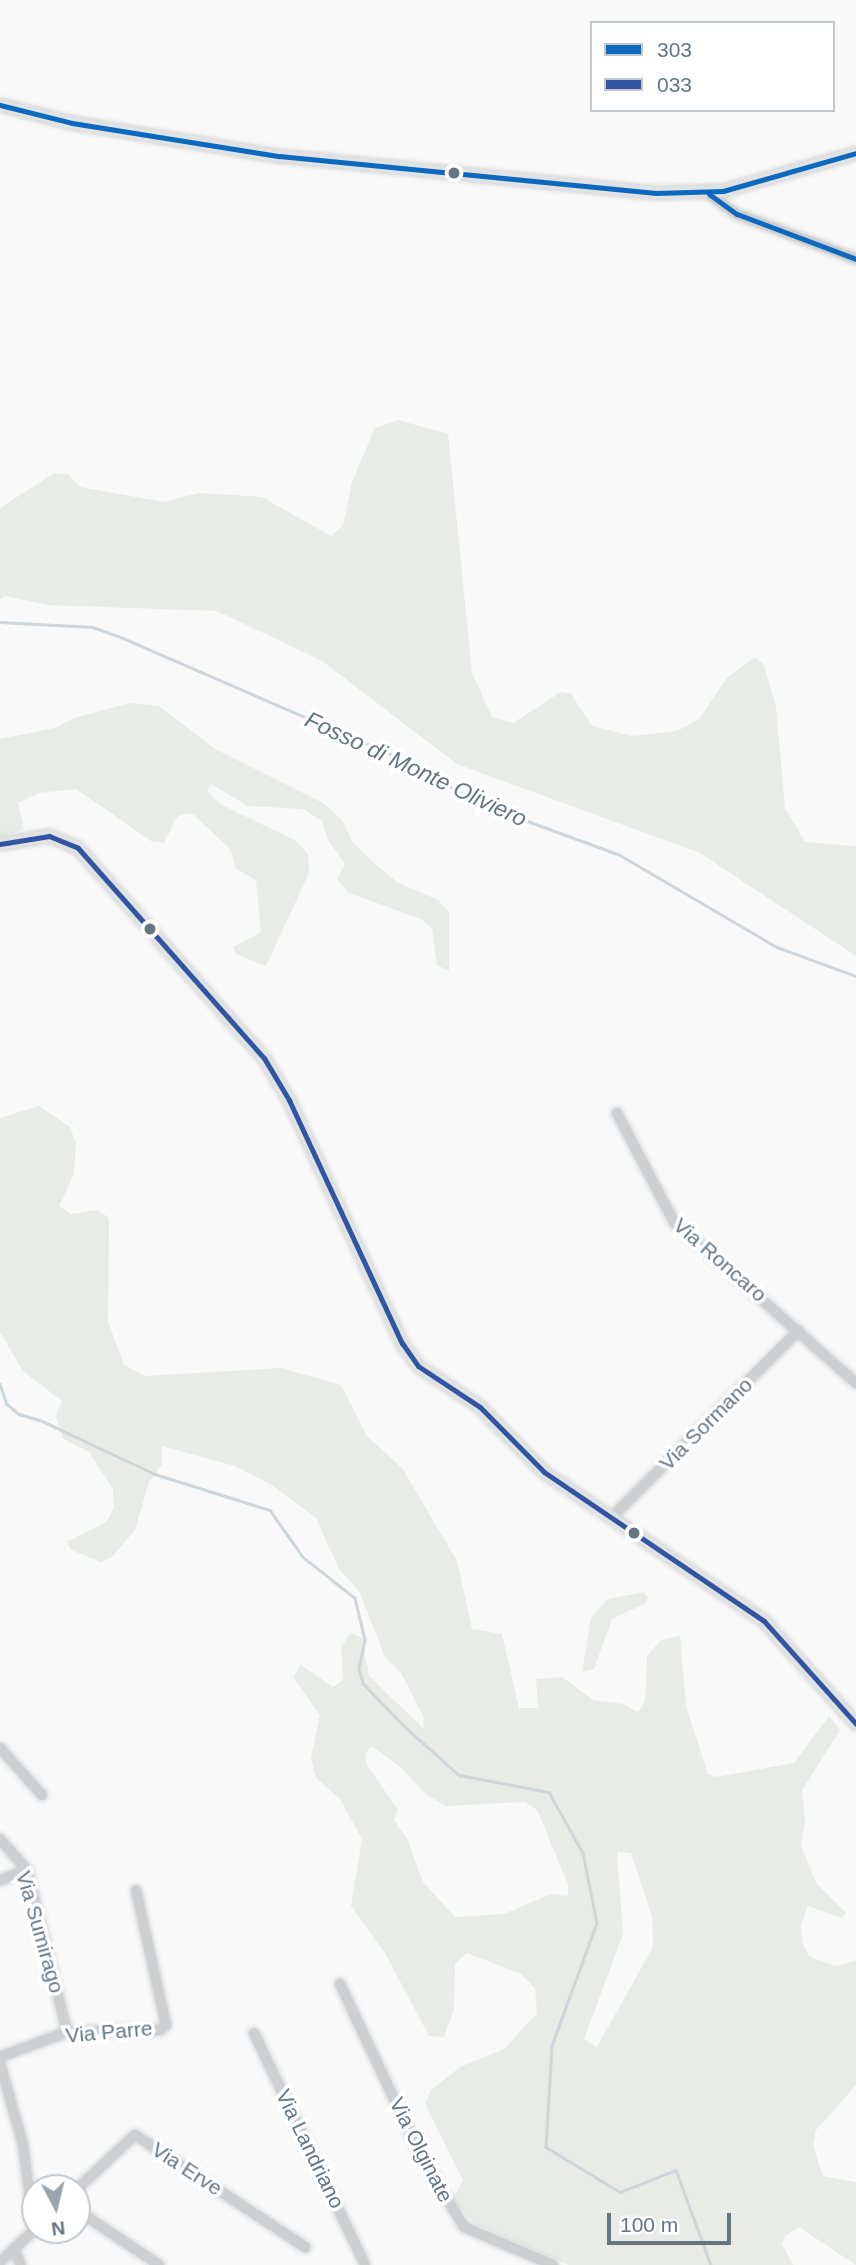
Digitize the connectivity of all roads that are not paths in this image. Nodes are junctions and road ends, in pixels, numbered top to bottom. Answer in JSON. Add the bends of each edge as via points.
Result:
{"nodes":[{"id":1,"x":0,"y":105,"type":"edge"},
{"id":2,"x":856,"y":153,"type":"edge"},
{"id":3,"x":709,"y":194,"type":"junction"},
{"id":4,"x":856,"y":259,"type":"edge"},
{"id":5,"x":0,"y":844,"type":"edge"},
{"id":6,"x":617,"y":1113,"type":"dead end"},
{"id":7,"x":799,"y":1330,"type":"junction"},
{"id":8,"x":856,"y":1383,"type":"edge"},
{"id":9,"x":612,"y":1517,"type":"junction"},
{"id":10,"x":856,"y":1724,"type":"edge"},
{"id":11,"x":0,"y":1748,"type":"edge"},
{"id":12,"x":42,"y":1795,"type":"dead end"},
{"id":13,"x":0,"y":1839,"type":"edge"},
{"id":14,"x":27,"y":1870,"type":"junction"},
{"id":15,"x":0,"y":1880,"type":"edge"},
{"id":16,"x":136,"y":1890,"type":"dead end"},
{"id":17,"x":340,"y":1984,"type":"dead end"},
{"id":18,"x":67,"y":2032,"type":"junction"},
{"id":19,"x":254,"y":2033,"type":"dead end"},
{"id":20,"x":0,"y":2057,"type":"edge"},
{"id":21,"x":0,"y":2063,"type":"edge"},
{"id":22,"x":27,"y":2174,"type":"edge"},
{"id":23,"x":91,"y":2176,"type":"edge"},
{"id":24,"x":91,"y":2219,"type":"edge"},
{"id":25,"x":21,"y":2242,"type":"edge"},
{"id":26,"x":305,"y":2247,"type":"dead end"},
{"id":27,"x":14,"y":2249,"type":"junction"},
{"id":28,"x":0,"y":2262,"type":"edge"},
{"id":29,"x":21,"y":2265,"type":"edge"},
{"id":30,"x":159,"y":2265,"type":"edge"},
{"id":31,"x":365,"y":2265,"type":"edge"},
{"id":32,"x":553,"y":2265,"type":"edge"}],
"edges":[{"from":1,"to":3,"type":"street","via":[[72,123],[279,156],[656,194]]},
{"from":2,"to":3,"type":"street"},
{"from":3,"to":4,"type":"street","via":[[737,214]]},
{"from":5,"to":9,"type":"street","via":[[53,836],[72,843],[93,862],[275,1074],[412,1359],[433,1379],[480,1407],[544,1472]]},
{"from":6,"to":7,"type":"street","name":"Via Roncaro","via":[[674,1222]]},
{"from":7,"to":8,"type":"street","name":"Via Roncaro"},
{"from":7,"to":9,"type":"street","name":"Via Sormano"},
{"from":9,"to":10,"type":"street","via":[[764,1621]]},
{"from":11,"to":12,"type":"street"},
{"from":13,"to":14,"type":"street","name":"Via Sumirago"},
{"from":14,"to":15,"type":"street"},
{"from":14,"to":18,"type":"street","name":"Via Sumirago"},
{"from":16,"to":18,"type":"street","name":"Via Parre","via":[[166,2025],[160,2030]]},
{"from":17,"to":32,"type":"street","name":"Via Olginate","via":[[421,2156],[464,2227]]},
{"from":18,"to":20,"type":"street","name":"Via Parre"},
{"from":19,"to":31,"type":"street","name":"Via Landriano"},
{"from":21,"to":22,"type":"street"},
{"from":23,"to":26,"type":"street","name":"Via Erve","via":[[135,2135]]},
{"from":24,"to":30,"type":"street"},
{"from":25,"to":27,"type":"street"},
{"from":27,"to":28,"type":"street"},
{"from":27,"to":29,"type":"street"}]}
